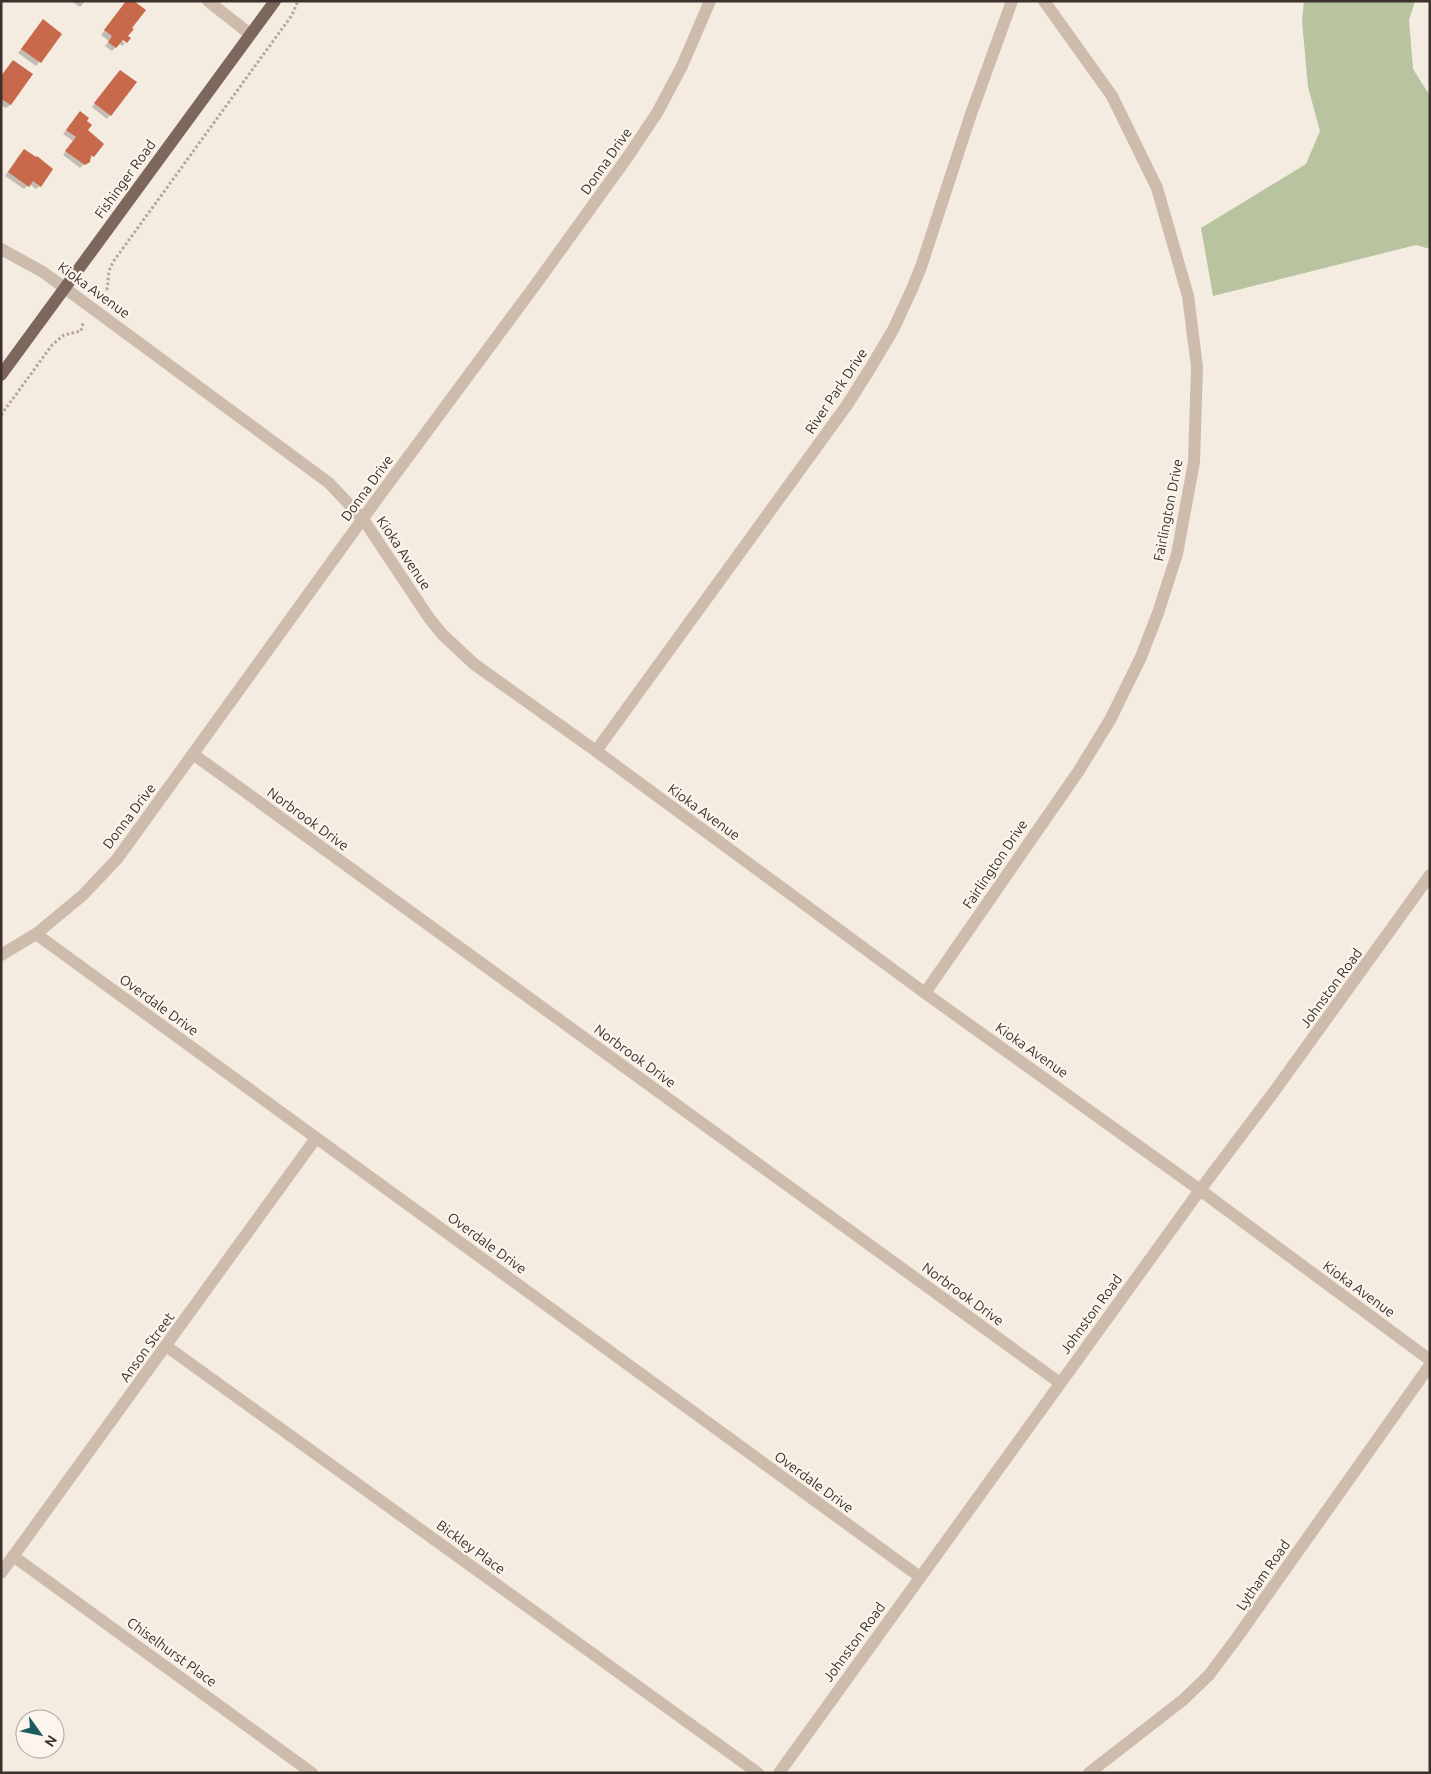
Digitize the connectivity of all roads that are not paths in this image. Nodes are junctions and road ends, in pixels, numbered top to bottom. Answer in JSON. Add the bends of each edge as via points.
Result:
{"nodes":[{"id":1,"x":208,"y":1,"type":"edge"},
{"id":2,"x":275,"y":1,"type":"edge"},
{"id":3,"x":710,"y":1,"type":"edge"},
{"id":4,"x":1012,"y":1,"type":"edge"},
{"id":5,"x":1044,"y":1,"type":"edge"},
{"id":6,"x":250,"y":34,"type":"junction"},
{"id":7,"x":1,"y":249,"type":"edge"},
{"id":8,"x":64,"y":288,"type":"junction"},
{"id":9,"x":1,"y":375,"type":"edge"},
{"id":10,"x":363,"y":519,"type":"junction"},
{"id":11,"x":596,"y":751,"type":"junction"},
{"id":12,"x":193,"y":754,"type":"junction"},
{"id":13,"x":1430,"y":875,"type":"edge"},
{"id":14,"x":36,"y":934,"type":"junction"},
{"id":15,"x":1,"y":954,"type":"edge"},
{"id":16,"x":925,"y":993,"type":"junction"},
{"id":17,"x":316,"y":1138,"type":"junction"},
{"id":18,"x":1200,"y":1190,"type":"junction"},
{"id":19,"x":166,"y":1346,"type":"junction"},
{"id":20,"x":1430,"y":1360,"type":"edge"},
{"id":21,"x":1430,"y":1365,"type":"edge"},
{"id":22,"x":1060,"y":1383,"type":"junction"},
{"id":23,"x":13,"y":1556,"type":"junction"},
{"id":24,"x":1,"y":1573,"type":"edge"},
{"id":25,"x":920,"y":1577,"type":"junction"},
{"id":26,"x":312,"y":1773,"type":"edge"},
{"id":27,"x":758,"y":1773,"type":"edge"},
{"id":28,"x":779,"y":1773,"type":"edge"},
{"id":29,"x":1089,"y":1773,"type":"edge"}],
"edges":[{"from":1,"to":6,"type":"street"},
{"from":2,"to":6,"type":"main road","name":"Fishinger Road"},
{"from":3,"to":10,"type":"street","name":"Donna Drive","via":[[682,66],[657,113],[629,155]]},
{"from":4,"to":11,"type":"street","name":"River Park Drive","via":[[921,267],[893,330],[847,405]]},
{"from":5,"to":16,"type":"street","name":"Fairlington Drive","via":[[1112,96],[1157,188],[1188,296],[1197,368],[1194,462],[1177,554],[1158,613],[1110,720],[1078,772]]},
{"from":6,"to":8,"type":"main road","name":"Fishinger Road"},
{"from":7,"to":8,"type":"street","name":"Kioka Avenue","via":[[43,272]]},
{"from":8,"to":9,"type":"main road","name":"Fishinger Road"},
{"from":8,"to":10,"type":"street","name":"Kioka Avenue","via":[[329,482]]},
{"from":10,"to":11,"type":"street","name":"Kioka Avenue","via":[[429,618],[459,650]]},
{"from":10,"to":12,"type":"street","name":"Donna Drive"},
{"from":11,"to":16,"type":"street","name":"Kioka Avenue"},
{"from":12,"to":14,"type":"street","name":"Donna Drive","via":[[116,859],[83,895]]},
{"from":12,"to":22,"type":"street","name":"Norbrook Drive"},
{"from":13,"to":18,"type":"street","name":"Johnston Road"},
{"from":14,"to":15,"type":"street","name":"Donna Drive"},
{"from":14,"to":17,"type":"street","name":"Overdale Drive"},
{"from":16,"to":18,"type":"street","name":"Kioka Avenue"},
{"from":17,"to":19,"type":"street","name":"Anson Street"},
{"from":17,"to":25,"type":"street","name":"Overdale Drive"},
{"from":18,"to":20,"type":"street","name":"Kioka Avenue"},
{"from":18,"to":22,"type":"street","name":"Johnston Road"},
{"from":19,"to":23,"type":"street","name":"Anson Street"},
{"from":19,"to":27,"type":"street","name":"Bickley Place"},
{"from":21,"to":29,"type":"street","name":"Lytham Road","via":[[1208,1675],[1183,1700]]},
{"from":22,"to":25,"type":"street","name":"Johnston Road"},
{"from":23,"to":24,"type":"street","name":"Anson Street"},
{"from":23,"to":26,"type":"street","name":"Chiselhurst Place"},
{"from":25,"to":28,"type":"street","name":"Johnston Road"}]}
